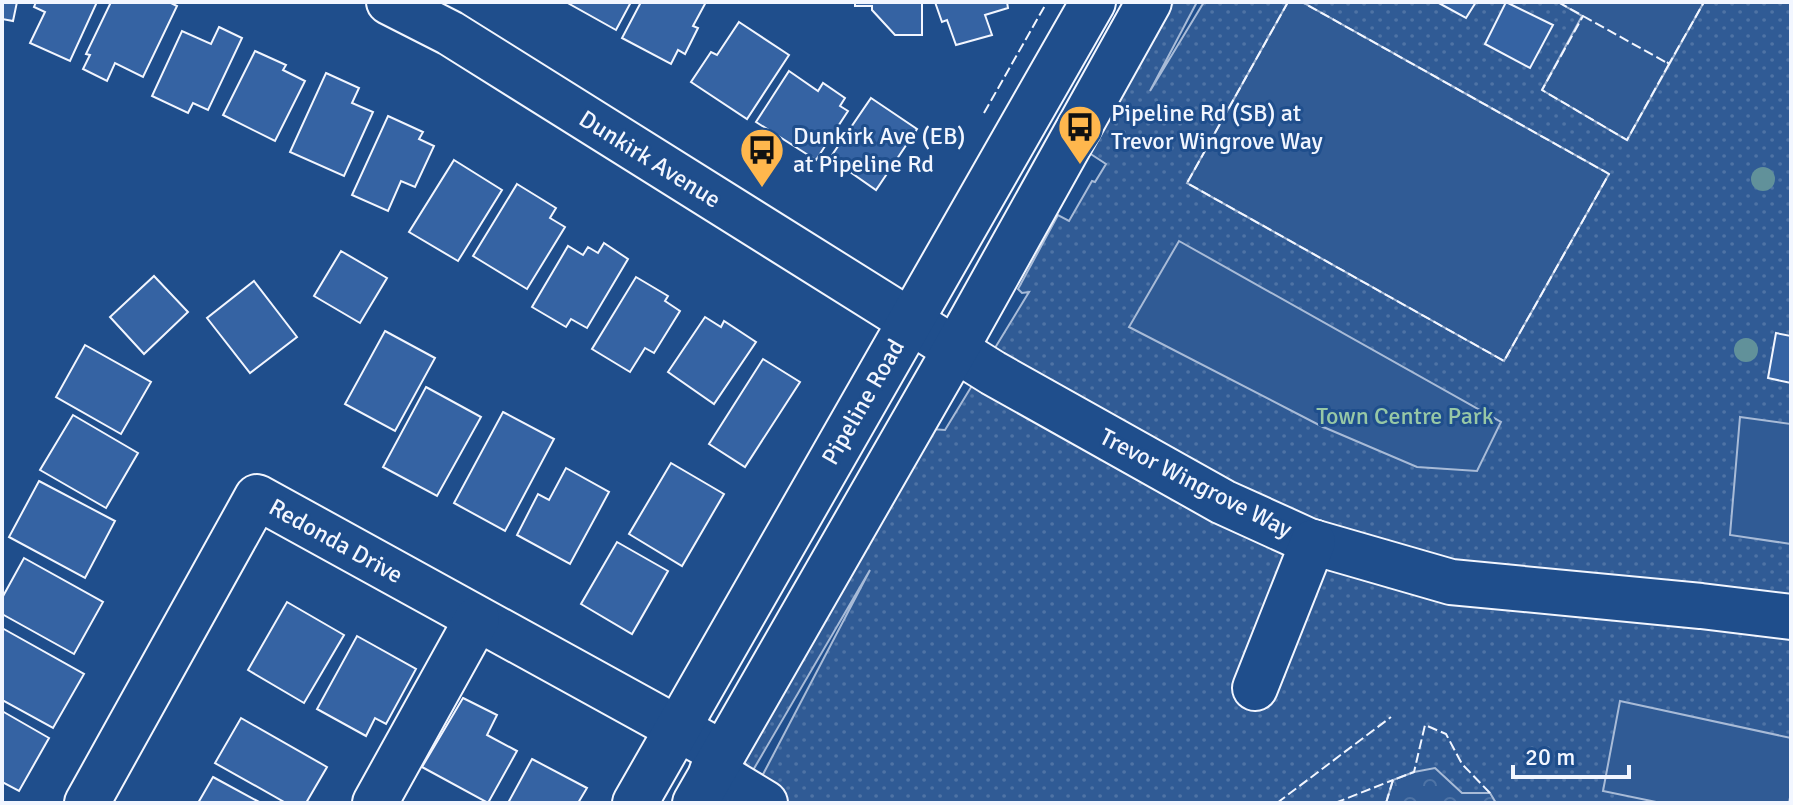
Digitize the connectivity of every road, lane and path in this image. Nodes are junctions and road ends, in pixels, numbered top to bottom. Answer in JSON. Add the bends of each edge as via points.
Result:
{"nodes":[{"id":1,"x":389,"y":2,"type":"edge"},
{"id":2,"x":1093,"y":2,"type":"edge"},
{"id":3,"x":1149,"y":2,"type":"edge"},
{"id":4,"x":909,"y":322,"type":"junction"},
{"id":5,"x":955,"y":350,"type":"junction"},
{"id":6,"x":1313,"y":542,"type":"junction"},
{"id":7,"x":1791,"y":617,"type":"edge"},
{"id":8,"x":477,"y":619,"type":"junction"},
{"id":9,"x":1255,"y":688,"type":"dead end"},
{"id":10,"x":676,"y":727,"type":"junction"},
{"id":11,"x":709,"y":776,"type":"edge"},
{"id":12,"x":87,"y":803,"type":"edge"},
{"id":13,"x":375,"y":803,"type":"edge"},
{"id":14,"x":635,"y":803,"type":"edge"},
{"id":15,"x":765,"y":803,"type":"edge"}],
"edges":[{"from":1,"to":4,"type":"street","name":"Dunkirk Avenue","via":[[450,33]]},
{"from":2,"to":4,"type":"street","name":"Pipeline Road"},
{"from":3,"to":5,"type":"street"},
{"from":4,"to":5,"type":"street","name":"Trevor Wingrove Way"},
{"from":4,"to":10,"type":"street","name":"Pipeline Road"},
{"from":5,"to":6,"type":"street","name":"Trevor Wingrove Way","via":[[1223,502]]},
{"from":5,"to":11,"type":"street"},
{"from":6,"to":7,"type":"street","name":"Trevor Wingrove Way","via":[[1451,582]]},
{"from":6,"to":9,"type":"street"},
{"from":8,"to":10,"type":"street","name":"Redonda Drive"},
{"from":8,"to":12,"type":"street","name":"Redonda Drive","via":[[257,497]]},
{"from":8,"to":13,"type":"street"},
{"from":10,"to":11,"type":"street","name":"Redonda Drive"},
{"from":10,"to":14,"type":"street","name":"Pipeline Road"},
{"from":11,"to":15,"type":"street","name":"Redonda Drive"}]}
